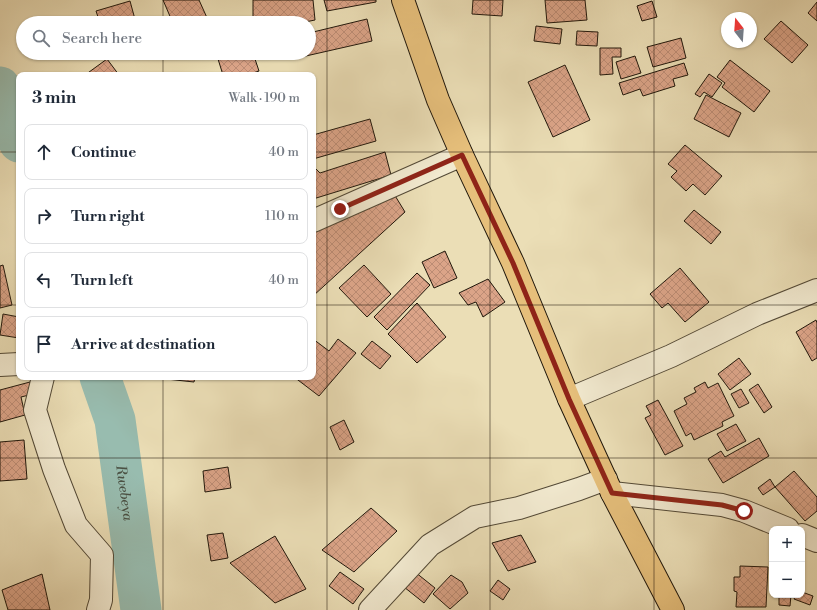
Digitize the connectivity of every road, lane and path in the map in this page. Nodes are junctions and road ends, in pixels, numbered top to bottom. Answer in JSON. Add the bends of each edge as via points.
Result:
{"nodes":[{"id":1,"x":403,"y":0,"type":"edge"},
{"id":2,"x":462,"y":155,"type":"junction"},
{"id":3,"x":316,"y":220,"type":"edge"},
{"id":4,"x":817,"y":290,"type":"edge"},
{"id":5,"x":16,"y":364,"type":"edge"},
{"id":6,"x":0,"y":365,"type":"edge"},
{"id":7,"x":42,"y":380,"type":"edge"},
{"id":8,"x":569,"y":399,"type":"junction"},
{"id":9,"x":609,"y":486,"type":"junction"},
{"id":10,"x":781,"y":526,"type":"edge"},
{"id":11,"x":805,"y":536,"type":"edge"},
{"id":12,"x":817,"y":541,"type":"edge"},
{"id":13,"x":98,"y":610,"type":"edge"},
{"id":14,"x":370,"y":610,"type":"edge"},
{"id":15,"x":673,"y":610,"type":"edge"}],
"edges":[{"from":1,"to":2,"type":"main road","via":[[438,100]]},
{"from":2,"to":3,"type":"street"},
{"from":2,"to":8,"type":"main road","via":[[513,263]]},
{"from":4,"to":8,"type":"street","via":[[757,314],[671,356]]},
{"from":5,"to":6,"type":"street"},
{"from":7,"to":13,"type":"street","via":[[35,410],[54,469],[76,525],[102,555],[101,600]]},
{"from":8,"to":9,"type":"main road"},
{"from":9,"to":10,"type":"street","via":[[722,505]]},
{"from":9,"to":14,"type":"street","via":[[579,489],[519,508],[475,517],[430,545]]},
{"from":9,"to":15,"type":"main road"},
{"from":11,"to":12,"type":"street"}]}
